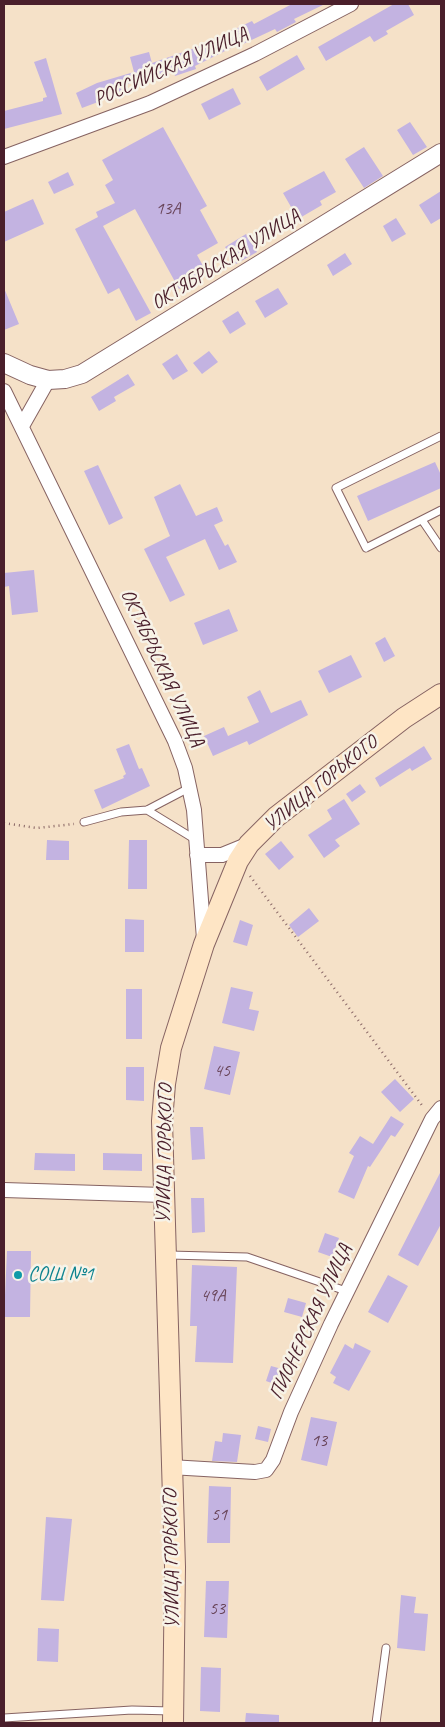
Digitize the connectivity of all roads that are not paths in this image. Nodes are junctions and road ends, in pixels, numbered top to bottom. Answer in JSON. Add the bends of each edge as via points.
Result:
{"nodes":[{"id":1,"x":351,"y":4,"type":"edge"},
{"id":2,"x":441,"y":153,"type":"edge"},
{"id":3,"x":4,"y":157,"type":"edge"},
{"id":4,"x":4,"y":363,"type":"edge"},
{"id":5,"x":48,"y":380,"type":"junction"},
{"id":6,"x":4,"y":391,"type":"edge"},
{"id":7,"x":22,"y":426,"type":"junction"},
{"id":8,"x":441,"y":436,"type":"edge"},
{"id":9,"x":441,"y":510,"type":"edge"},
{"id":10,"x":422,"y":520,"type":"junction"},
{"id":11,"x":441,"y":548,"type":"edge"},
{"id":12,"x":441,"y":694,"type":"edge"},
{"id":13,"x":189,"y":788,"type":"junction"},
{"id":14,"x":147,"y":810,"type":"junction"},
{"id":15,"x":84,"y":822,"type":"road end"},
{"id":16,"x":196,"y":841,"type":"junction"},
{"id":17,"x":249,"y":844,"type":"junction"},
{"id":18,"x":197,"y":856,"type":"junction"},
{"id":19,"x":204,"y":944,"type":"junction"},
{"id":20,"x":437,"y":1113,"type":"edge"},
{"id":21,"x":4,"y":1190,"type":"edge"},
{"id":22,"x":162,"y":1195,"type":"junction"},
{"id":23,"x":166,"y":1255,"type":"junction"},
{"id":24,"x":346,"y":1291,"type":"junction"},
{"id":25,"x":170,"y":1467,"type":"junction"},
{"id":26,"x":386,"y":1648,"type":"dead end"},
{"id":27,"x":172,"y":1717,"type":"edge"},
{"id":28,"x":4,"y":1718,"type":"edge"},
{"id":29,"x":376,"y":1723,"type":"edge"}],
"edges":[{"from":1,"to":3,"type":"street","name":"РОССИЙСКАЯ УЛИЦА","via":[[150,103]]},
{"from":2,"to":5,"type":"street","name":"ОКТЯБРЬСКАЯ УЛИЦА","via":[[82,374]]},
{"from":4,"to":5,"type":"street"},
{"from":5,"to":7,"type":"street"},
{"from":6,"to":7,"type":"street","name":"ОКТЯБРЬСКАЯ УЛИЦА"},
{"from":7,"to":13,"type":"street","name":"ОКТЯБРЬСКАЯ УЛИЦА","via":[[175,741]]},
{"from":8,"to":10,"type":"lane","via":[[336,488],[366,548]]},
{"from":9,"to":10,"type":"lane"},
{"from":10,"to":11,"type":"lane"},
{"from":12,"to":17,"type":"main road","name":"УЛИЦА ГОРЬКОГО","via":[[404,718],[276,817]]},
{"from":13,"to":14,"type":"lane"},
{"from":13,"to":16,"type":"street","name":"ОКТЯБРЬСКАЯ УЛИЦА"},
{"from":14,"to":15,"type":"lane","via":[[120,812]]},
{"from":14,"to":16,"type":"lane"},
{"from":16,"to":18,"type":"street","name":"ОКТЯБРЬСКАЯ УЛИЦА"},
{"from":17,"to":18,"type":"street","via":[[222,855]]},
{"from":17,"to":19,"type":"main road","name":"УЛИЦА ГОРЬКОГО","via":[[238,861]]},
{"from":18,"to":19,"type":"street","name":"ОКТЯБРЬСКАЯ УЛИЦА"},
{"from":19,"to":22,"type":"main road","name":"УЛИЦА ГОРЬКОГО","via":[[171,1048],[164,1084]]},
{"from":20,"to":24,"type":"street","name":"ПИОНЕРСКАЯ УЛИЦА"},
{"from":21,"to":22,"type":"street"},
{"from":22,"to":23,"type":"main road","name":"УЛИЦА ГОРЬКОГО"},
{"from":23,"to":24,"type":"lane","via":[[247,1257]]},
{"from":23,"to":25,"type":"main road","name":"УЛИЦА ГОРЬКОГО"},
{"from":24,"to":25,"type":"street","name":"ПИОНЕРСКАЯ УЛИЦА","via":[[266,1470]]},
{"from":25,"to":27,"type":"main road","name":"УЛИЦА ГОРЬКОГО","via":[[175,1567]]},
{"from":26,"to":29,"type":"lane"},
{"from":27,"to":28,"type":"lane","via":[[132,1710]]}]}
